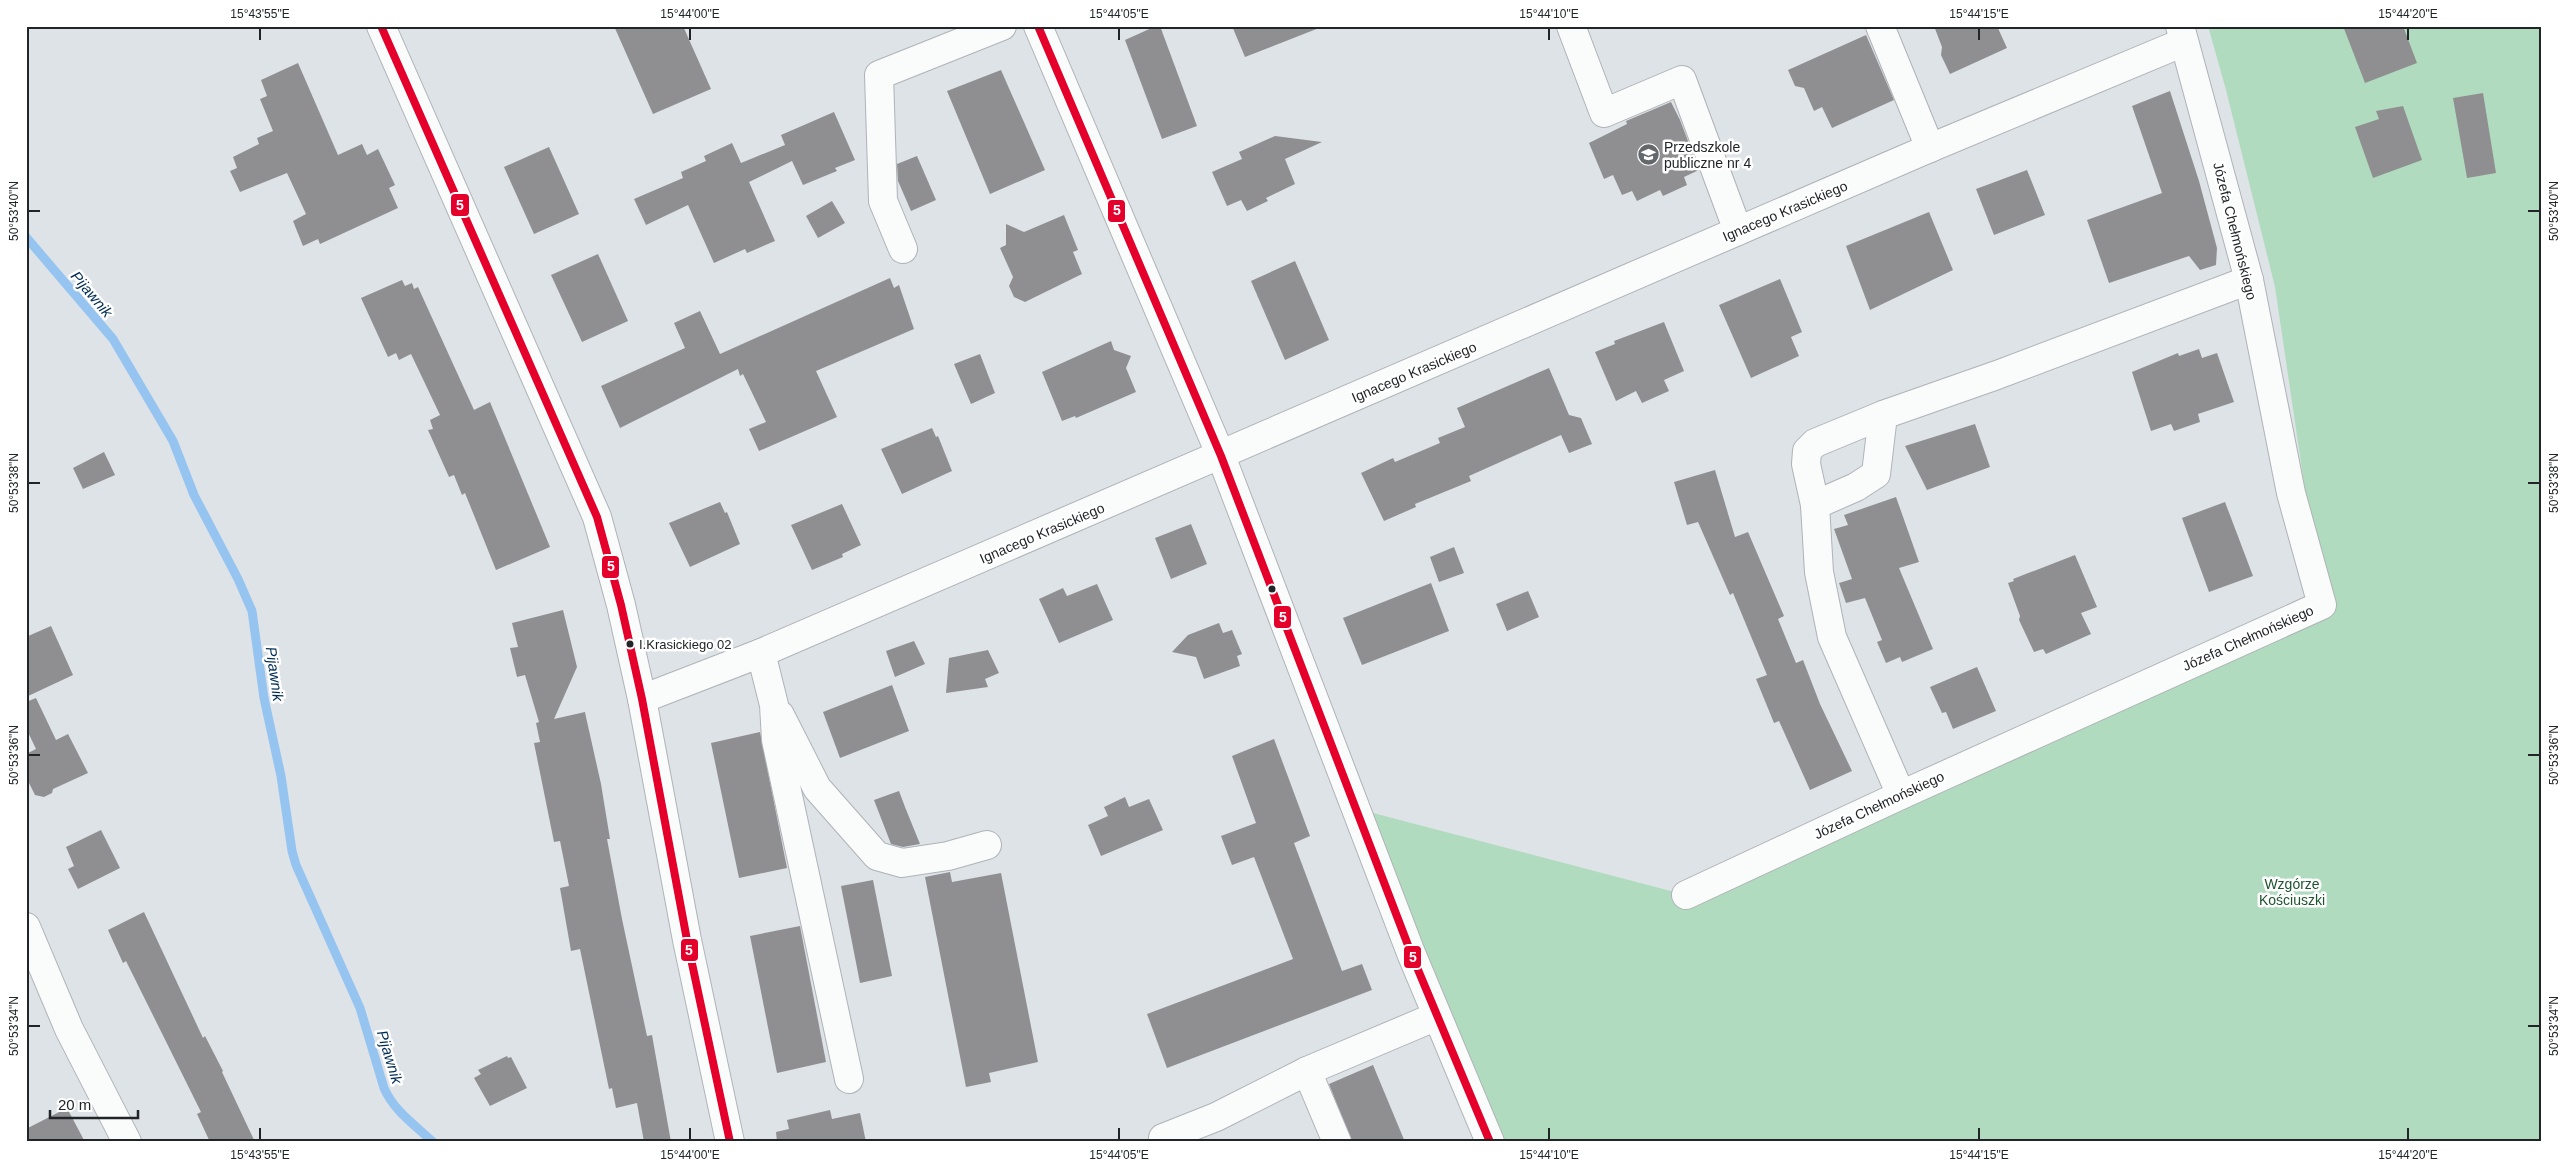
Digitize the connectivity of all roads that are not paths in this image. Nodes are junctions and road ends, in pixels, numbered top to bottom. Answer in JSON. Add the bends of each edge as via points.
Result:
{"nodes":[{"id":1,"x":381,"y":26,"type":"edge"},
{"id":2,"x":1002,"y":26,"type":"edge"},
{"id":3,"x":1038,"y":26,"type":"edge"},
{"id":4,"x":1571,"y":26,"type":"edge"},
{"id":5,"x":1880,"y":26,"type":"edge"},
{"id":6,"x":2185,"y":32,"type":"edge"},
{"id":7,"x":1930,"y":148,"type":"junction"},
{"id":8,"x":1738,"y":231,"type":"junction"},
{"id":9,"x":902,"y":248,"type":"dead end"},
{"id":10,"x":2249,"y":280,"type":"junction"},
{"id":11,"x":1883,"y":415,"type":"junction"},
{"id":12,"x":1221,"y":456,"type":"junction"},
{"id":13,"x":1815,"y":505,"type":"junction"},
{"id":14,"x":761,"y":654,"type":"junction"},
{"id":15,"x":642,"y":700,"type":"junction"},
{"id":16,"x":774,"y":705,"type":"junction"},
{"id":17,"x":1901,"y":795,"type":"junction"},
{"id":18,"x":987,"y":845,"type":"dead end"},
{"id":19,"x":1686,"y":895,"type":"dead end"},
{"id":20,"x":26,"y":927,"type":"edge"},
{"id":21,"x":1437,"y":1016,"type":"junction"},
{"id":22,"x":1308,"y":1071,"type":"junction"},
{"id":23,"x":849,"y":1079,"type":"dead end"},
{"id":24,"x":1163,"y":1138,"type":"dead end"},
{"id":25,"x":127,"y":1142,"type":"edge"},
{"id":26,"x":730,"y":1142,"type":"edge"},
{"id":27,"x":1337,"y":1142,"type":"edge"},
{"id":28,"x":1490,"y":1142,"type":"edge"}],
"edges":[{"from":1,"to":15,"type":"street","via":[[597,516]]},
{"from":2,"to":9,"type":"street","via":[[879,75],[883,201]]},
{"from":3,"to":12,"type":"street"},
{"from":4,"to":8,"type":"street","via":[[1604,113],[1682,80]]},
{"from":5,"to":7,"type":"street"},
{"from":6,"to":7,"type":"street","name":"Ignacego Krasickiego"},
{"from":6,"to":10,"type":"street","name":"Józefa Chełmońskiego"},
{"from":7,"to":8,"type":"street","name":"Ignacego Krasickiego"},
{"from":8,"to":12,"type":"street","name":"Ignacego Krasickiego"},
{"from":10,"to":11,"type":"street"},
{"from":10,"to":17,"type":"street","name":"Józefa Chełmońskiego","via":[[2291,493],[2322,605]]},
{"from":11,"to":13,"type":"street","via":[[1876,474],[1856,487]]},
{"from":11,"to":13,"type":"street","via":[[1815,443],[1807,451],[1806,464]]},
{"from":12,"to":14,"type":"street","name":"Ignacego Krasickiego"},
{"from":12,"to":21,"type":"street"},
{"from":13,"to":17,"type":"street","via":[[1819,572],[1832,637]]},
{"from":14,"to":15,"type":"street","name":"Ignacego Krasickiego"},
{"from":14,"to":16,"type":"street"},
{"from":15,"to":26,"type":"street","via":[[687,940]]},
{"from":16,"to":18,"type":"street","via":[[817,788],[877,856],[902,863],[948,856]]},
{"from":16,"to":23,"type":"street","via":[[776,740]]},
{"from":17,"to":19,"type":"street","name":"Józefa Chełmońskiego"},
{"from":20,"to":25,"type":"street","via":[[69,1029]]},
{"from":21,"to":22,"type":"street"},
{"from":21,"to":28,"type":"street"},
{"from":22,"to":24,"type":"street","via":[[1216,1117]]},
{"from":22,"to":27,"type":"street"}]}
